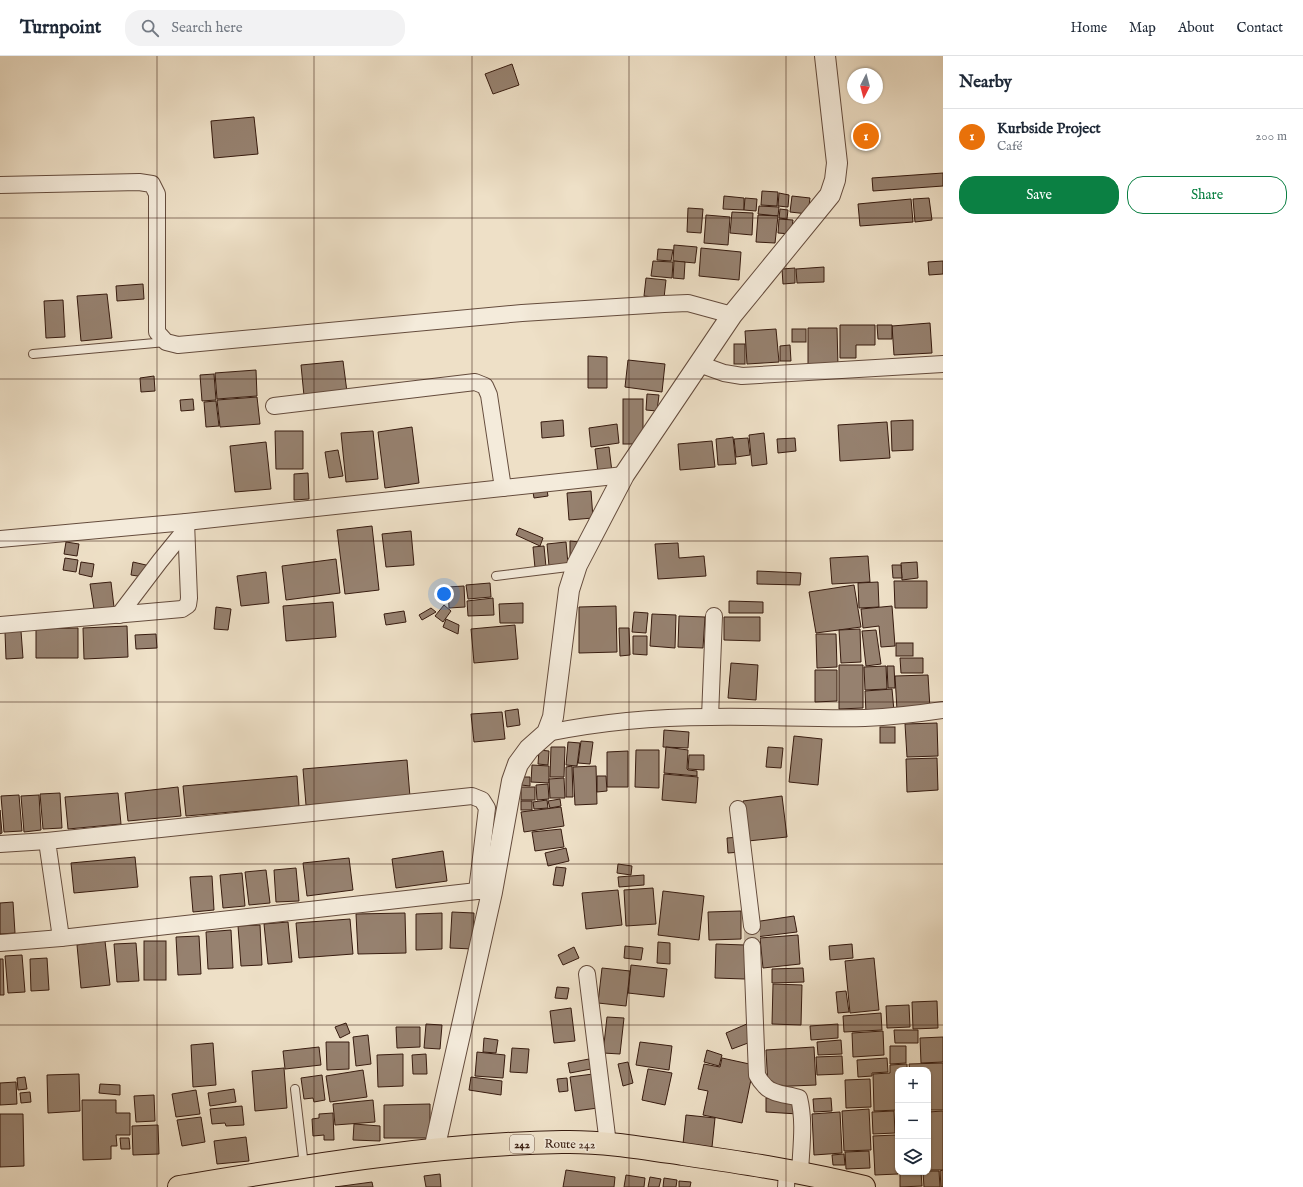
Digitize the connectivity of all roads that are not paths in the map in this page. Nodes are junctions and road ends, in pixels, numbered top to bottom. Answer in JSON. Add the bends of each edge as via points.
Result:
{"nodes":[{"id":1,"x":825,"y":56,"type":"edge"},
{"id":2,"x":0,"y":185,"type":"edge"},
{"id":3,"x":732,"y":314,"type":"junction"},
{"id":4,"x":166,"y":342,"type":"junction"},
{"id":5,"x":34,"y":354,"type":"dead end"},
{"id":6,"x":699,"y":364,"type":"junction"},
{"id":7,"x":943,"y":364,"type":"edge"},
{"id":8,"x":274,"y":406,"type":"dead end"},
{"id":9,"x":624,"y":475,"type":"junction"},
{"id":10,"x":503,"y":488,"type":"junction"},
{"id":11,"x":186,"y":526,"type":"junction"},
{"id":12,"x":0,"y":539,"type":"edge"},
{"id":13,"x":577,"y":565,"type":"junction"},
{"id":14,"x":496,"y":576,"type":"dead end"},
{"id":15,"x":119,"y":615,"type":"junction"},
{"id":16,"x":714,"y":616,"type":"dead end"},
{"id":17,"x":0,"y":626,"type":"edge"},
{"id":18,"x":943,"y":710,"type":"edge"},
{"id":19,"x":710,"y":717,"type":"junction"},
{"id":20,"x":547,"y":733,"type":"junction"},
{"id":21,"x":738,"y":809,"type":"dead end"},
{"id":22,"x":47,"y":841,"type":"junction"},
{"id":23,"x":0,"y":844,"type":"edge"},
{"id":24,"x":485,"y":891,"type":"junction"},
{"id":25,"x":752,"y":926,"type":"tunnel mouth"},
{"id":26,"x":61,"y":938,"type":"junction"},
{"id":27,"x":0,"y":943,"type":"edge"},
{"id":28,"x":752,"y":946,"type":"tunnel mouth"},
{"id":29,"x":587,"y":974,"type":"dead end"},
{"id":30,"x":295,"y":1090,"type":"dead end"},
{"id":31,"x":608,"y":1144,"type":"junction"},
{"id":32,"x":434,"y":1150,"type":"junction"},
{"id":33,"x":304,"y":1167,"type":"junction"},
{"id":34,"x":791,"y":1177,"type":"edge"},
{"id":35,"x":213,"y":1184,"type":"edge"},
{"id":36,"x":178,"y":1187,"type":"edge"},
{"id":37,"x":864,"y":1187,"type":"edge"}],
"edges":[{"from":1,"to":3,"type":"street","via":[[837,163],[830,195]]},
{"from":2,"to":4,"type":"street","via":[[139,182],[152,184],[157,194],[156,332]]},
{"from":3,"to":4,"type":"street","via":[[688,304],[664,304],[522,313],[178,345]]},
{"from":3,"to":6,"type":"street"},
{"from":4,"to":5,"type":"lane"},
{"from":6,"to":7,"type":"street","via":[[742,376]]},
{"from":6,"to":9,"type":"street"},
{"from":8,"to":10,"type":"street","via":[[476,382],[485,386],[489,395]]},
{"from":9,"to":10,"type":"street"},
{"from":9,"to":13,"type":"street"},
{"from":10,"to":11,"type":"street"},
{"from":11,"to":12,"type":"street"},
{"from":11,"to":15,"type":"street"},
{"from":11,"to":15,"type":"street","via":[[188,605],[182,609]]},
{"from":13,"to":14,"type":"lane"},
{"from":13,"to":20,"type":"street","via":[[569,590],[553,717]]},
{"from":15,"to":17,"type":"street"},
{"from":16,"to":19,"type":"street"},
{"from":18,"to":19,"type":"street","via":[[863,718]]},
{"from":19,"to":20,"type":"street","via":[[621,722]]},
{"from":20,"to":24,"type":"street","via":[[529,749],[518,764]]},
{"from":21,"to":25,"type":"street"},
{"from":22,"to":23,"type":"street"},
{"from":22,"to":24,"type":"street","via":[[472,796],[482,800],[486,808]]},
{"from":22,"to":26,"type":"street"},
{"from":24,"to":26,"type":"street"},
{"from":24,"to":32,"type":"street"},
{"from":26,"to":27,"type":"street"},
{"from":28,"to":34,"type":"street","via":[[757,1075],[766,1087],[799,1098],[801,1107],[802,1117]]},
{"from":29,"to":31,"type":"street"},
{"from":30,"to":33,"type":"lane"},
{"from":31,"to":32,"type":"main road","name":"Route 242","number":"242","via":[[563,1142]]},
{"from":31,"to":34,"type":"main road","name":"Route 242","number":"242","via":[[718,1159]]},
{"from":32,"to":33,"type":"main road","name":"Route 242","number":"242"},
{"from":33,"to":35,"type":"main road","name":"Route 242","number":"242"},
{"from":34,"to":37,"type":"main road","name":"Route 242","number":"242"},
{"from":35,"to":36,"type":"main road","name":"Route 242","number":"242"}]}
